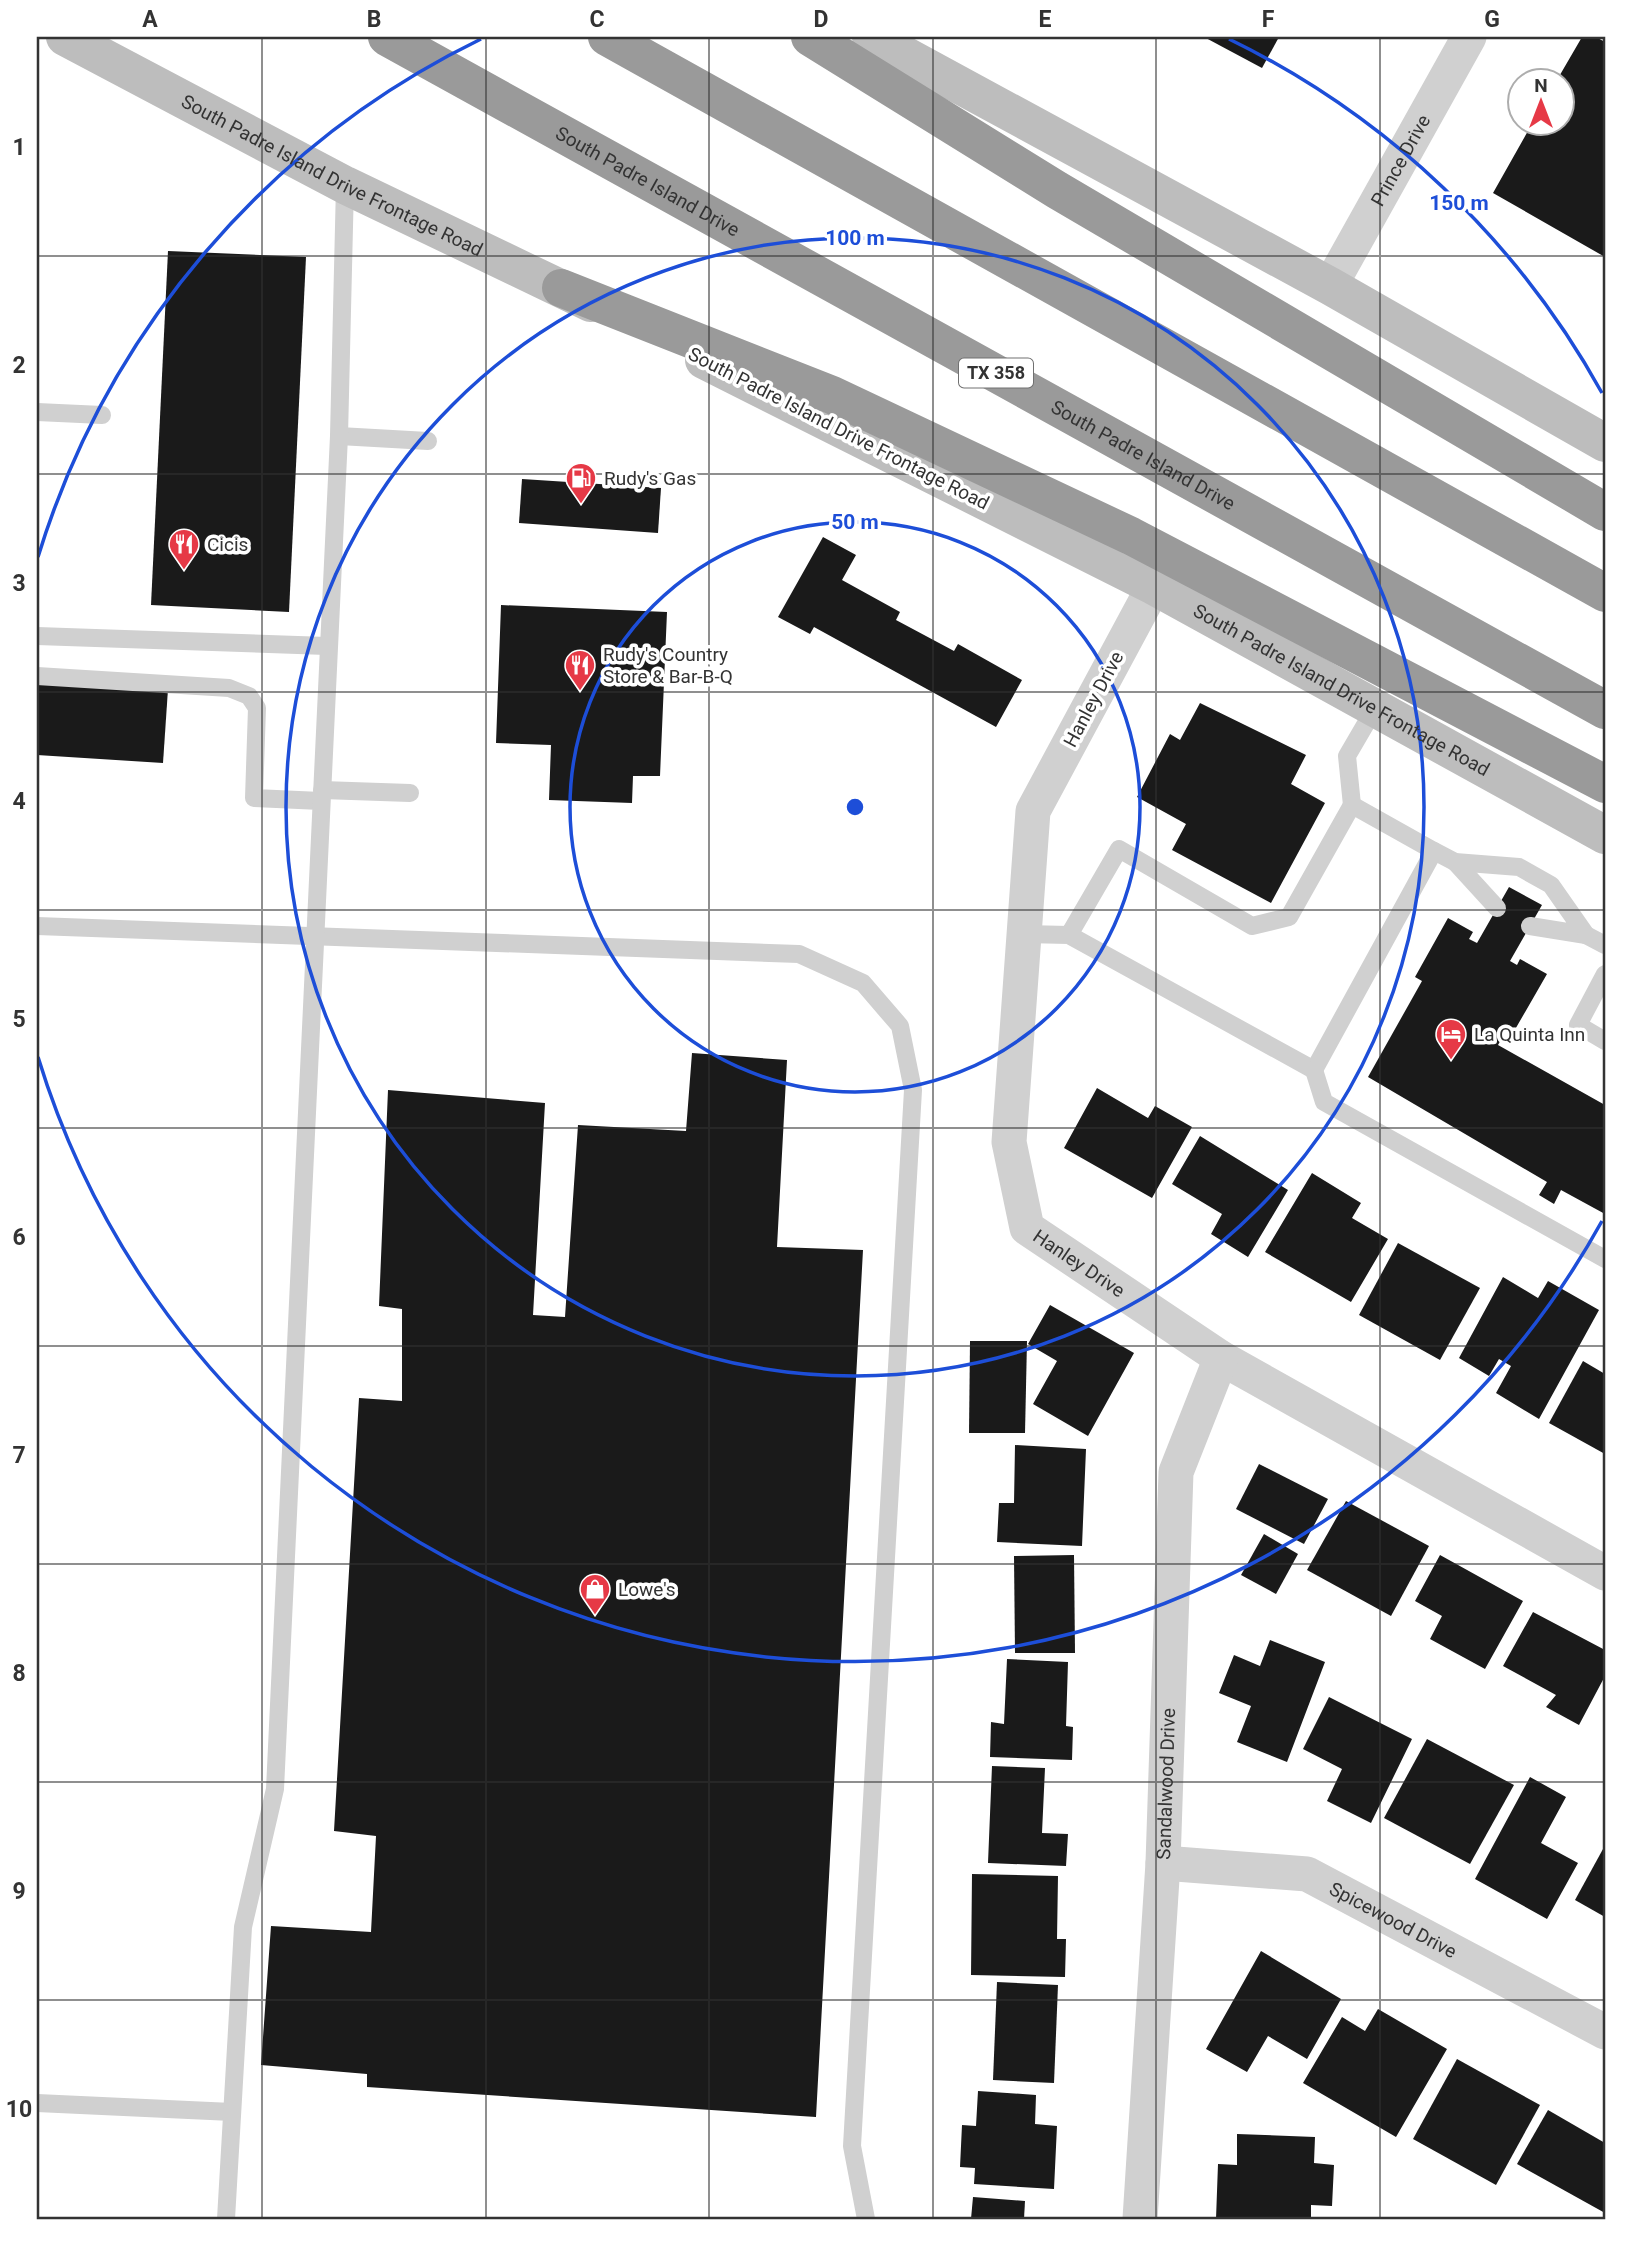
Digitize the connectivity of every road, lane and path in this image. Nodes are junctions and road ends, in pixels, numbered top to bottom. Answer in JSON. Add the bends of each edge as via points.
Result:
{"nodes":[{"id":1,"x":65,"y":37,"type":"edge"},
{"id":2,"x":387,"y":37,"type":"edge"},
{"id":3,"x":607,"y":37,"type":"edge"},
{"id":4,"x":810,"y":37,"type":"edge"},
{"id":5,"x":870,"y":37,"type":"edge"},
{"id":6,"x":1469,"y":37,"type":"edge"},
{"id":7,"x":345,"y":185,"type":"junction"},
{"id":8,"x":1331,"y":286,"type":"junction"},
{"id":9,"x":561,"y":288,"type":"junction"},
{"id":10,"x":37,"y":412,"type":"edge"},
{"id":11,"x":102,"y":415,"type":"dead end"},
{"id":12,"x":339,"y":436,"type":"junction"},
{"id":13,"x":428,"y":441,"type":"dead end"},
{"id":14,"x":1605,"y":443,"type":"edge"},
{"id":15,"x":1605,"y":512,"type":"edge"},
{"id":16,"x":1154,"y":586,"type":"junction"},
{"id":17,"x":1605,"y":593,"type":"edge"},
{"id":18,"x":37,"y":636,"type":"edge"},
{"id":19,"x":327,"y":646,"type":"junction"},
{"id":20,"x":37,"y":676,"type":"edge"},
{"id":21,"x":1375,"y":708,"type":"junction"},
{"id":22,"x":1605,"y":710,"type":"edge"},
{"id":23,"x":1605,"y":784,"type":"edge"},
{"id":24,"x":410,"y":793,"type":"dead end"},
{"id":25,"x":321,"y":795,"type":"junction"},
{"id":26,"x":1352,"y":806,"type":"junction"},
{"id":27,"x":1605,"y":835,"type":"edge"},
{"id":28,"x":1434,"y":851,"type":"junction"},
{"id":29,"x":1455,"y":862,"type":"junction"},
{"id":30,"x":1497,"y":908,"type":"dead end"},
{"id":31,"x":37,"y":926,"type":"edge"},
{"id":32,"x":1530,"y":926,"type":"dead end"},
{"id":33,"x":1024,"y":934,"type":"junction"},
{"id":34,"x":316,"y":935,"type":"junction"},
{"id":35,"x":1069,"y":935,"type":"junction"},
{"id":36,"x":1586,"y":935,"type":"junction"},
{"id":37,"x":1605,"y":945,"type":"edge"},
{"id":38,"x":1605,"y":974,"type":"edge"},
{"id":39,"x":1605,"y":1041,"type":"edge"},
{"id":40,"x":1314,"y":1070,"type":"junction"},
{"id":41,"x":1605,"y":1258,"type":"edge"},
{"id":42,"x":1221,"y":1358,"type":"junction"},
{"id":43,"x":1605,"y":1573,"type":"edge"},
{"id":44,"x":1163,"y":1863,"type":"junction"},
{"id":45,"x":1605,"y":2032,"type":"edge"},
{"id":46,"x":37,"y":2103,"type":"edge"},
{"id":47,"x":232,"y":2112,"type":"junction"},
{"id":48,"x":226,"y":2219,"type":"edge"},
{"id":49,"x":866,"y":2219,"type":"edge"},
{"id":50,"x":1140,"y":2219,"type":"edge"}],
"edges":[{"from":1,"to":7,"type":"main road","name":"South Padre Island Drive Frontage Road"},
{"from":2,"to":22,"type":"highway","name":"South Padre Island Drive","number":"TX 358"},
{"from":3,"to":17,"type":"highway"},
{"from":4,"to":15,"type":"highway","via":[[1057,190]]},
{"from":5,"to":8,"type":"main road"},
{"from":6,"to":8,"type":"street","name":"Prince Drive"},
{"from":7,"to":9,"type":"main road","name":"South Padre Island Drive Frontage Road"},
{"from":7,"to":12,"type":"lane"},
{"from":8,"to":14,"type":"main road"},
{"from":9,"to":16,"type":"main road","name":"South Padre Island Drive Frontage Road"},
{"from":9,"to":23,"type":"highway","via":[[832,395],[1118,530]]},
{"from":10,"to":11,"type":"lane"},
{"from":12,"to":13,"type":"lane"},
{"from":12,"to":19,"type":"lane"},
{"from":16,"to":21,"type":"main road","name":"South Padre Island Drive Frontage Road"},
{"from":16,"to":33,"type":"street","name":"Hanley Drive","via":[[1033,811]]},
{"from":18,"to":19,"type":"lane"},
{"from":19,"to":25,"type":"lane"},
{"from":20,"to":25,"type":"lane","via":[[229,688],[249,696],[257,708],[254,798]]},
{"from":21,"to":26,"type":"lane","via":[[1347,756]]},
{"from":21,"to":27,"type":"main road","name":"South Padre Island Drive Frontage Road"},
{"from":24,"to":25,"type":"lane"},
{"from":25,"to":34,"type":"lane"},
{"from":26,"to":28,"type":"lane"},
{"from":26,"to":35,"type":"lane","via":[[1289,917],[1252,926],[1119,849]]},
{"from":28,"to":29,"type":"lane"},
{"from":28,"to":40,"type":"lane"},
{"from":29,"to":30,"type":"lane"},
{"from":29,"to":36,"type":"lane","via":[[1519,867],[1551,885]]},
{"from":31,"to":34,"type":"lane"},
{"from":32,"to":36,"type":"lane"},
{"from":33,"to":35,"type":"lane"},
{"from":33,"to":42,"type":"street","name":"Hanley Drive","via":[[1009,1142],[1027,1228]]},
{"from":34,"to":47,"type":"lane","via":[[275,1789],[243,1927]]},
{"from":34,"to":49,"type":"lane","via":[[799,954],[863,983],[900,1026],[913,1090],[852,2146]]},
{"from":35,"to":40,"type":"lane"},
{"from":36,"to":37,"type":"lane"},
{"from":38,"to":39,"type":"lane","via":[[1578,1025]]},
{"from":40,"to":41,"type":"lane","via":[[1324,1102]]},
{"from":42,"to":43,"type":"street","name":"Hanley Drive"},
{"from":42,"to":44,"type":"street","name":"Sandalwood Drive","via":[[1176,1472]]},
{"from":44,"to":45,"type":"street","name":"Spicewood Drive","via":[[1307,1874]]},
{"from":44,"to":50,"type":"street","name":"Sandalwood Drive"},
{"from":46,"to":47,"type":"lane"},
{"from":47,"to":48,"type":"lane"}]}
